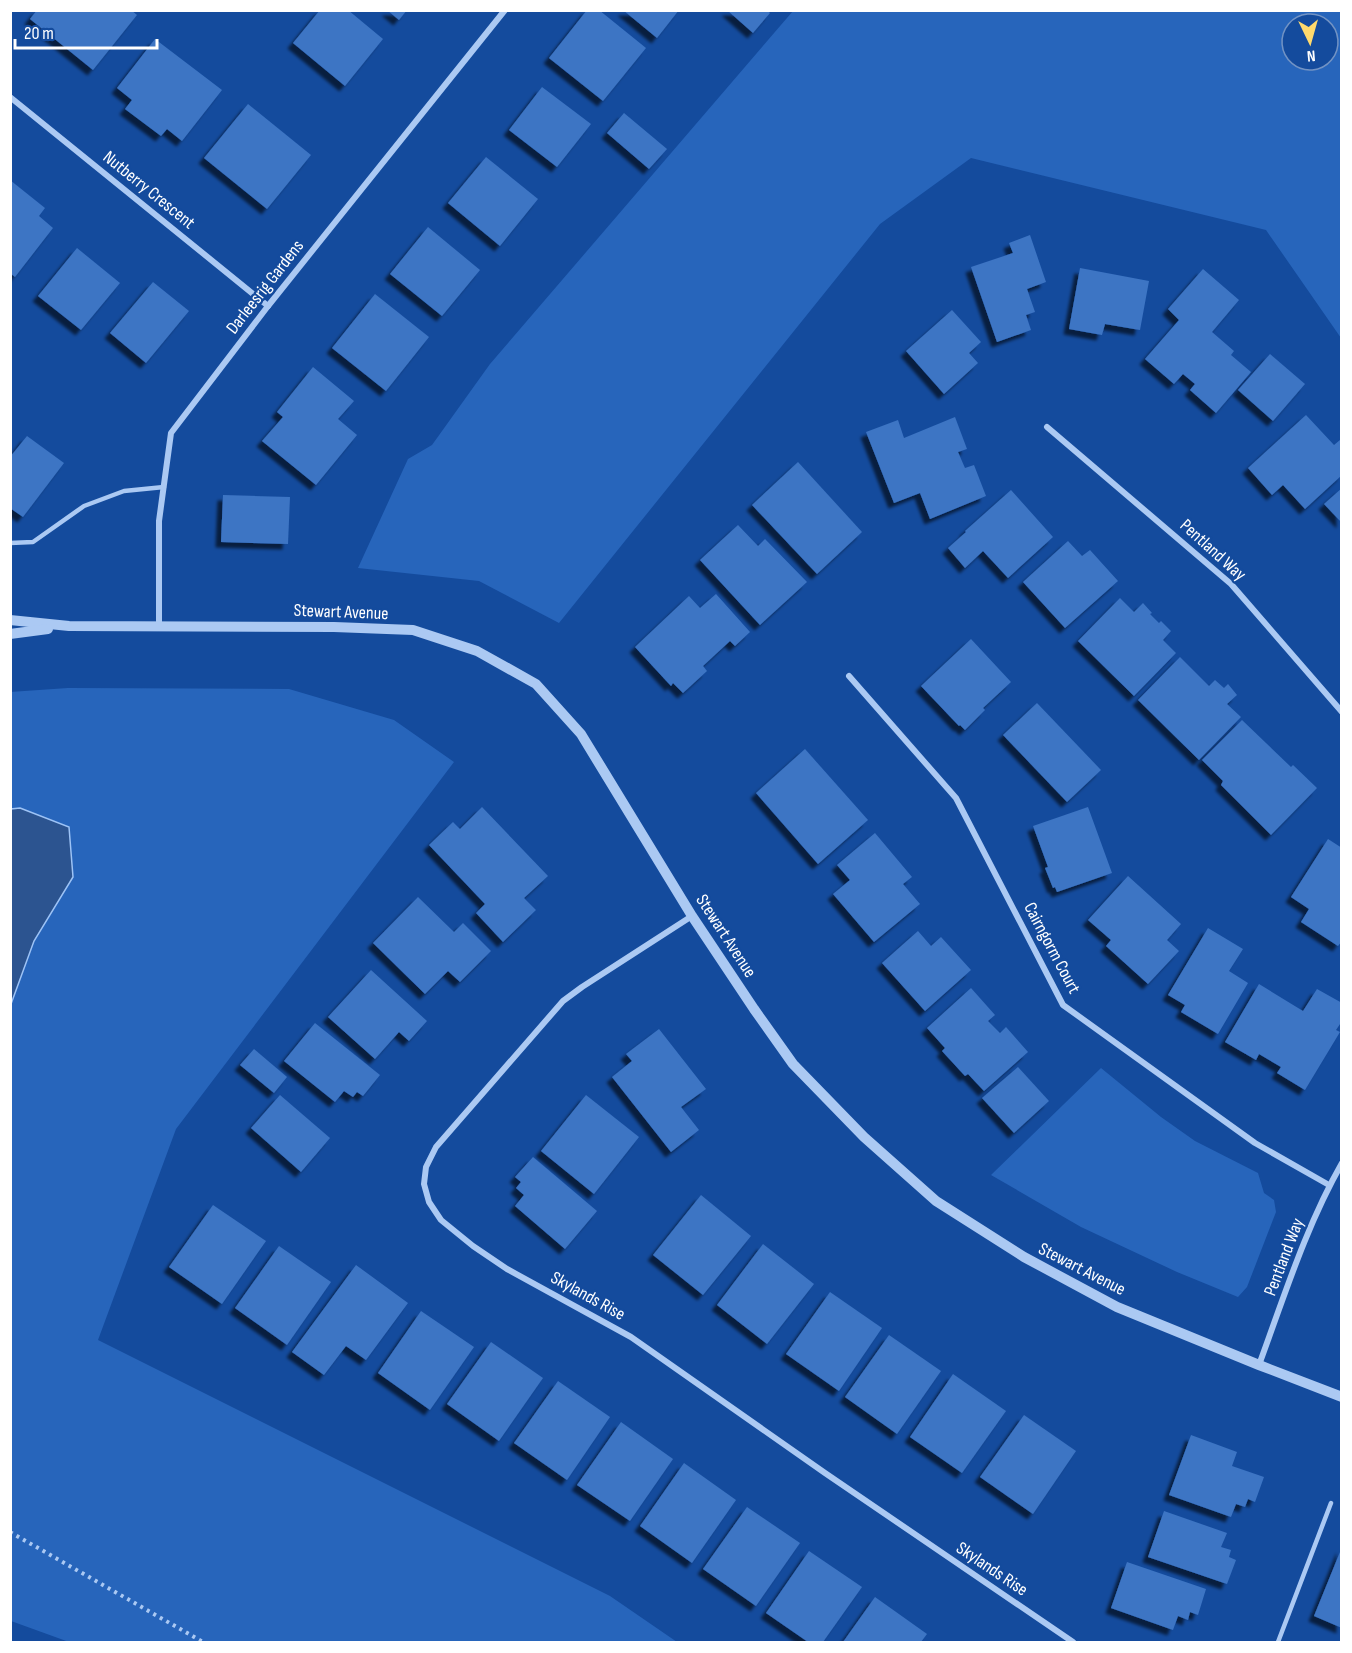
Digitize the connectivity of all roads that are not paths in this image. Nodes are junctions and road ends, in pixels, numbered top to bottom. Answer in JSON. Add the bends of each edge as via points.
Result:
{"nodes":[{"id":1,"x":505,"y":10,"type":"edge"},
{"id":2,"x":10,"y":97,"type":"edge"},
{"id":3,"x":268,"y":306,"type":"junction"},
{"id":4,"x":1047,"y":427,"type":"dead end"},
{"id":5,"x":164,"y":488,"type":"junction"},
{"id":6,"x":10,"y":543,"type":"edge"},
{"id":7,"x":10,"y":620,"type":"edge"},
{"id":8,"x":69,"y":626,"type":"junction"},
{"id":9,"x":159,"y":626,"type":"junction"},
{"id":10,"x":10,"y":634,"type":"edge"},
{"id":11,"x":849,"y":676,"type":"dead end"},
{"id":12,"x":1341,"y":712,"type":"edge"},
{"id":13,"x":692,"y":916,"type":"junction"},
{"id":14,"x":1341,"y":1163,"type":"edge"},
{"id":15,"x":1329,"y":1185,"type":"junction"},
{"id":16,"x":1259,"y":1365,"type":"junction"},
{"id":17,"x":1341,"y":1397,"type":"edge"},
{"id":18,"x":1331,"y":1503,"type":"dead end"},
{"id":19,"x":1073,"y":1642,"type":"edge"},
{"id":20,"x":1278,"y":1642,"type":"edge"}],
"edges":[{"from":1,"to":3,"type":"street","name":"Darleesrig Gardens"},
{"from":2,"to":3,"type":"street","name":"Nutberry Crescent"},
{"from":3,"to":5,"type":"street","name":"Darleesrig Gardens","via":[[171,433]]},
{"from":4,"to":12,"type":"street","name":"Pentland Way","via":[[1231,584]]},
{"from":5,"to":6,"type":"lane","via":[[124,491],[84,506],[33,542]]},
{"from":5,"to":9,"type":"street","name":"Darleesrig Gardens","via":[[159,521]]},
{"from":7,"to":8,"type":"street","name":"Stewart Avenue"},
{"from":8,"to":9,"type":"street","name":"Stewart Avenue"},
{"from":8,"to":10,"type":"street","name":"Stewart Avenue"},
{"from":9,"to":13,"type":"street","name":"Stewart Avenue","via":[[412,630],[477,651],[536,684],[581,735]]},
{"from":11,"to":15,"type":"street","name":"Cairngorm Court","via":[[956,798],[1063,1005],[1255,1143]]},
{"from":13,"to":16,"type":"street","name":"Stewart Avenue","via":[[793,1064],[864,1137],[936,1201],[1024,1257],[1117,1306]]},
{"from":13,"to":19,"type":"street","name":"Skylands Rise","via":[[563,1001],[436,1147],[426,1167],[424,1184],[429,1202],[441,1220],[490,1258],[631,1337]]},
{"from":14,"to":15,"type":"street","name":"Pentland Way"},
{"from":15,"to":16,"type":"street","name":"Pentland Way"},
{"from":16,"to":17,"type":"street","name":"Stewart Avenue"},
{"from":18,"to":20,"type":"lane"}]}
